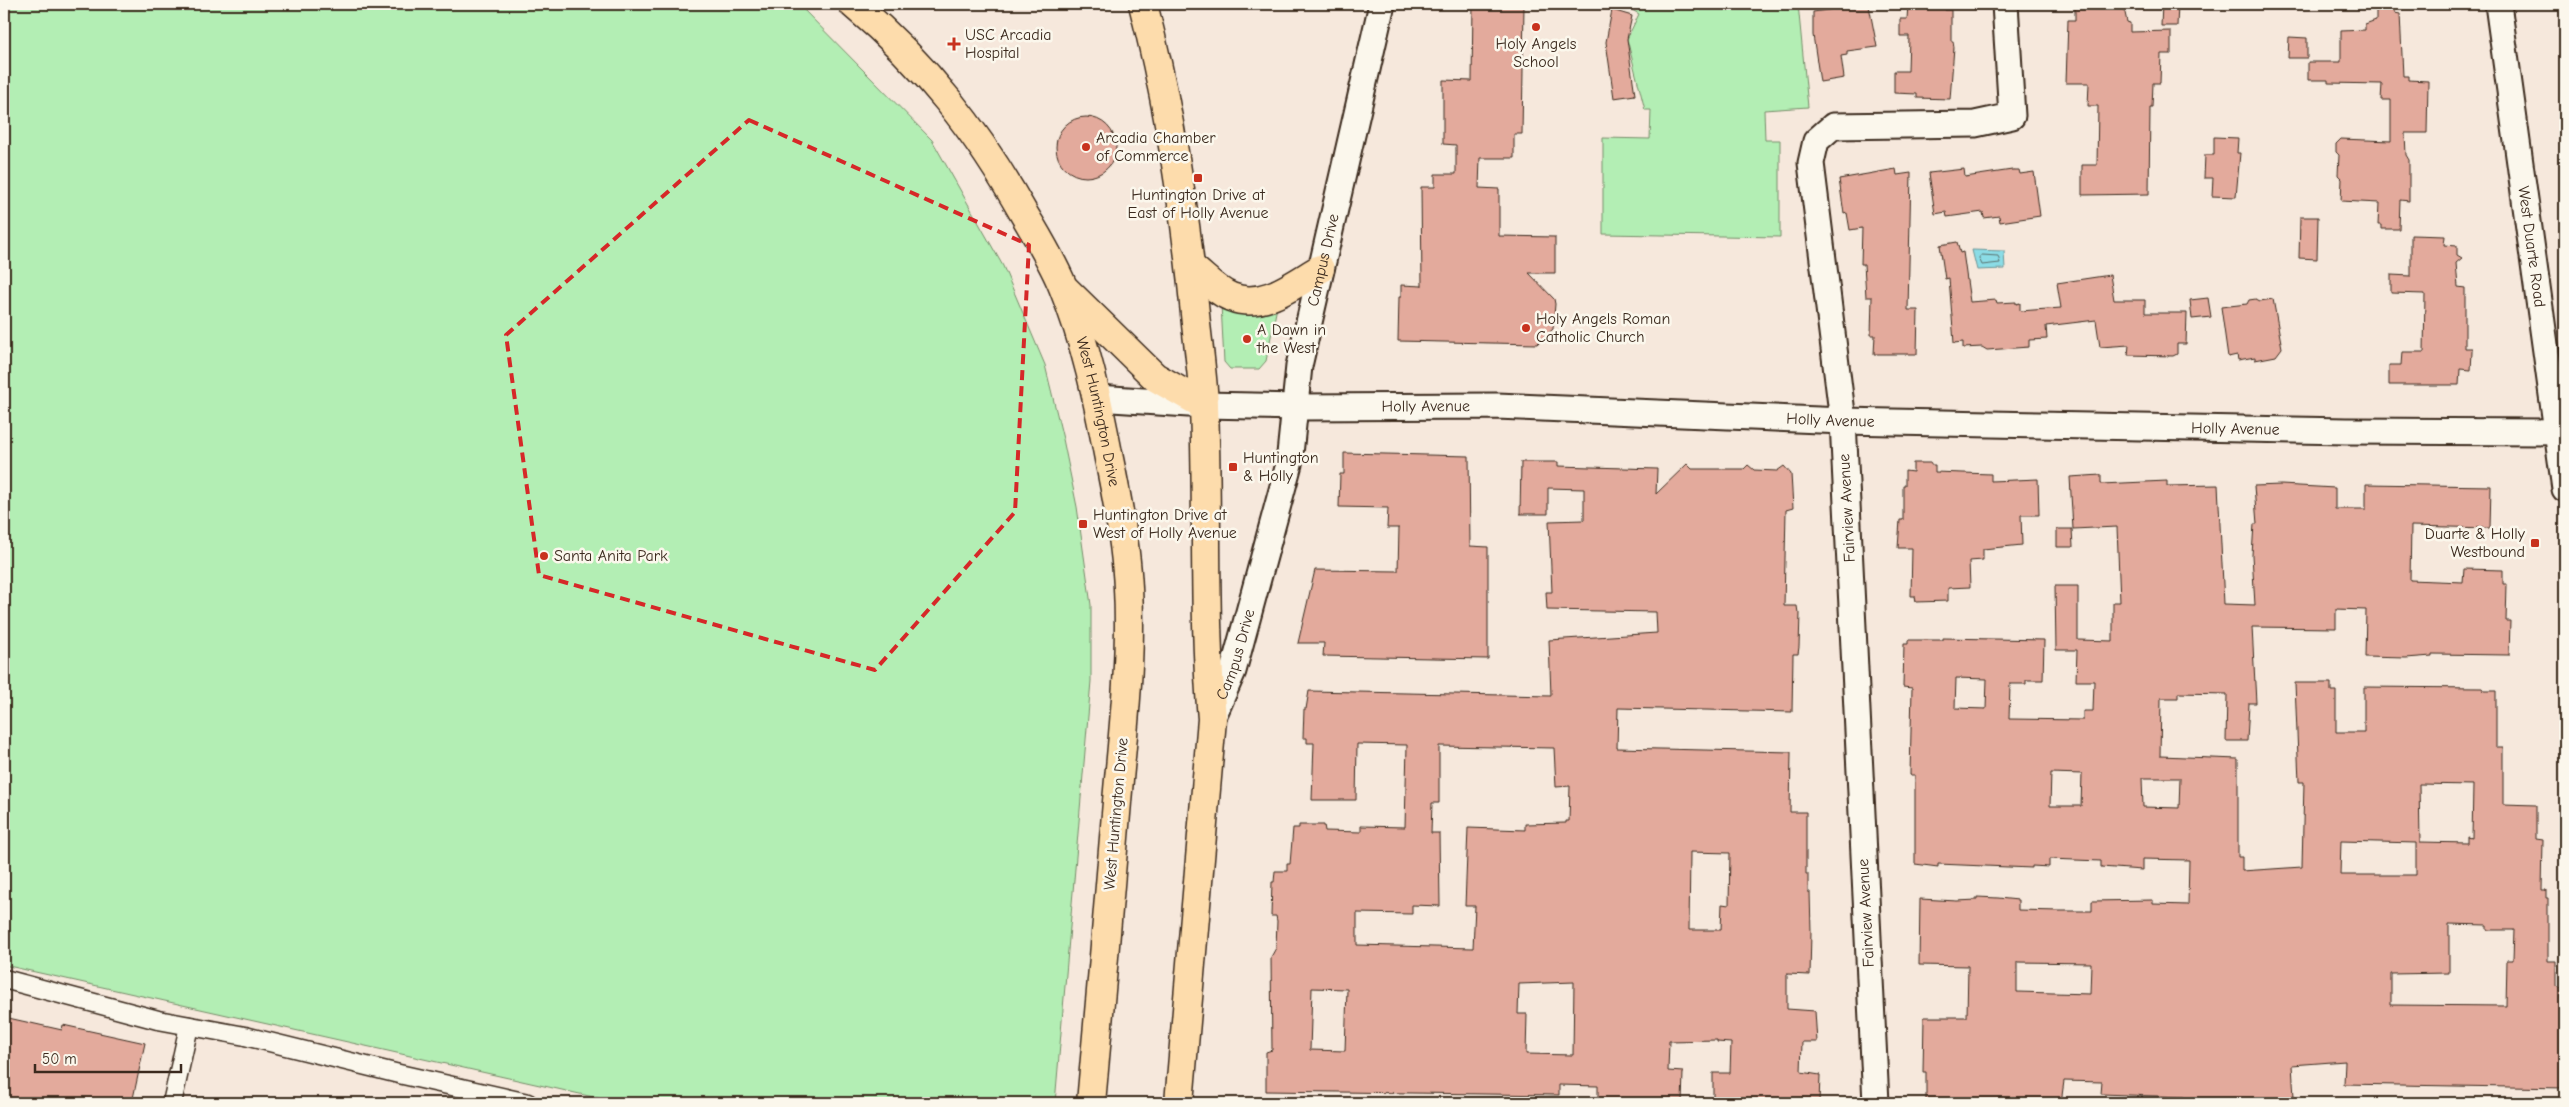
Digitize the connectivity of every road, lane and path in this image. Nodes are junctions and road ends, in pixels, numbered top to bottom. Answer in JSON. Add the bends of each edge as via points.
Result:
{"nodes":[{"id":1,"x":853,"y":4,"type":"edge"},
{"id":2,"x":1143,"y":4,"type":"edge"},
{"id":3,"x":1382,"y":4,"type":"edge"},
{"id":4,"x":2004,"y":4,"type":"edge"},
{"id":5,"x":2498,"y":4,"type":"edge"},
{"id":6,"x":1191,"y":267,"type":"junction"},
{"id":7,"x":1320,"y":269,"type":"junction"},
{"id":8,"x":1063,"y":287,"type":"junction"},
{"id":9,"x":1097,"y":398,"type":"junction"},
{"id":10,"x":1204,"y":404,"type":"junction"},
{"id":11,"x":1296,"y":407,"type":"junction"},
{"id":12,"x":1844,"y":421,"type":"junction"},
{"id":13,"x":2561,"y":432,"type":"edge"},
{"id":14,"x":2565,"y":489,"type":"edge"},
{"id":15,"x":1212,"y":719,"type":"junction"},
{"id":16,"x":4,"y":980,"type":"edge"},
{"id":17,"x":189,"y":1026,"type":"junction"},
{"id":18,"x":172,"y":1103,"type":"edge"},
{"id":19,"x":528,"y":1103,"type":"edge"},
{"id":20,"x":1091,"y":1103,"type":"edge"},
{"id":21,"x":1179,"y":1103,"type":"edge"},
{"id":22,"x":1876,"y":1103,"type":"edge"}],
"edges":[{"from":1,"to":8,"type":"main road","name":"West Huntington Drive","via":[[902,47],[953,103],[1001,173]]},
{"from":2,"to":6,"type":"main road","via":[[1172,134]]},
{"from":3,"to":7,"type":"street","name":"Campus Drive"},
{"from":4,"to":12,"type":"street","name":"Fairview Avenue","via":[[2012,116],[1975,124],[1833,126],[1816,141],[1811,163]]},
{"from":5,"to":13,"type":"street","name":"West Duarte Road"},
{"from":6,"to":7,"type":"main road","via":[[1231,297],[1249,301],[1278,293]]},
{"from":6,"to":10,"type":"main road"},
{"from":7,"to":11,"type":"street","name":"Campus Drive","via":[[1299,366]]},
{"from":8,"to":9,"type":"main road","name":"West Huntington Drive","via":[[1087,356]]},
{"from":8,"to":10,"type":"main road","via":[[1155,376]]},
{"from":9,"to":10,"type":"street","name":"Holly Avenue"},
{"from":9,"to":20,"type":"main road","name":"West Huntington Drive","via":[[1122,526],[1129,624]]},
{"from":10,"to":11,"type":"street","name":"Holly Avenue"},
{"from":10,"to":15,"type":"main road","via":[[1208,668]]},
{"from":11,"to":12,"type":"street","name":"Holly Avenue","via":[[1498,406]]},
{"from":11,"to":15,"type":"street","name":"Campus Drive","via":[[1288,464],[1267,548],[1233,671]]},
{"from":12,"to":13,"type":"street","name":"Holly Avenue"},
{"from":12,"to":22,"type":"street","name":"Fairview Avenue"},
{"from":13,"to":14,"type":"street","name":"West Duarte Road"},
{"from":15,"to":21,"type":"main road"},
{"from":16,"to":17,"type":"street"},
{"from":17,"to":18,"type":"street"},
{"from":17,"to":19,"type":"street","via":[[245,1036]]}]}
